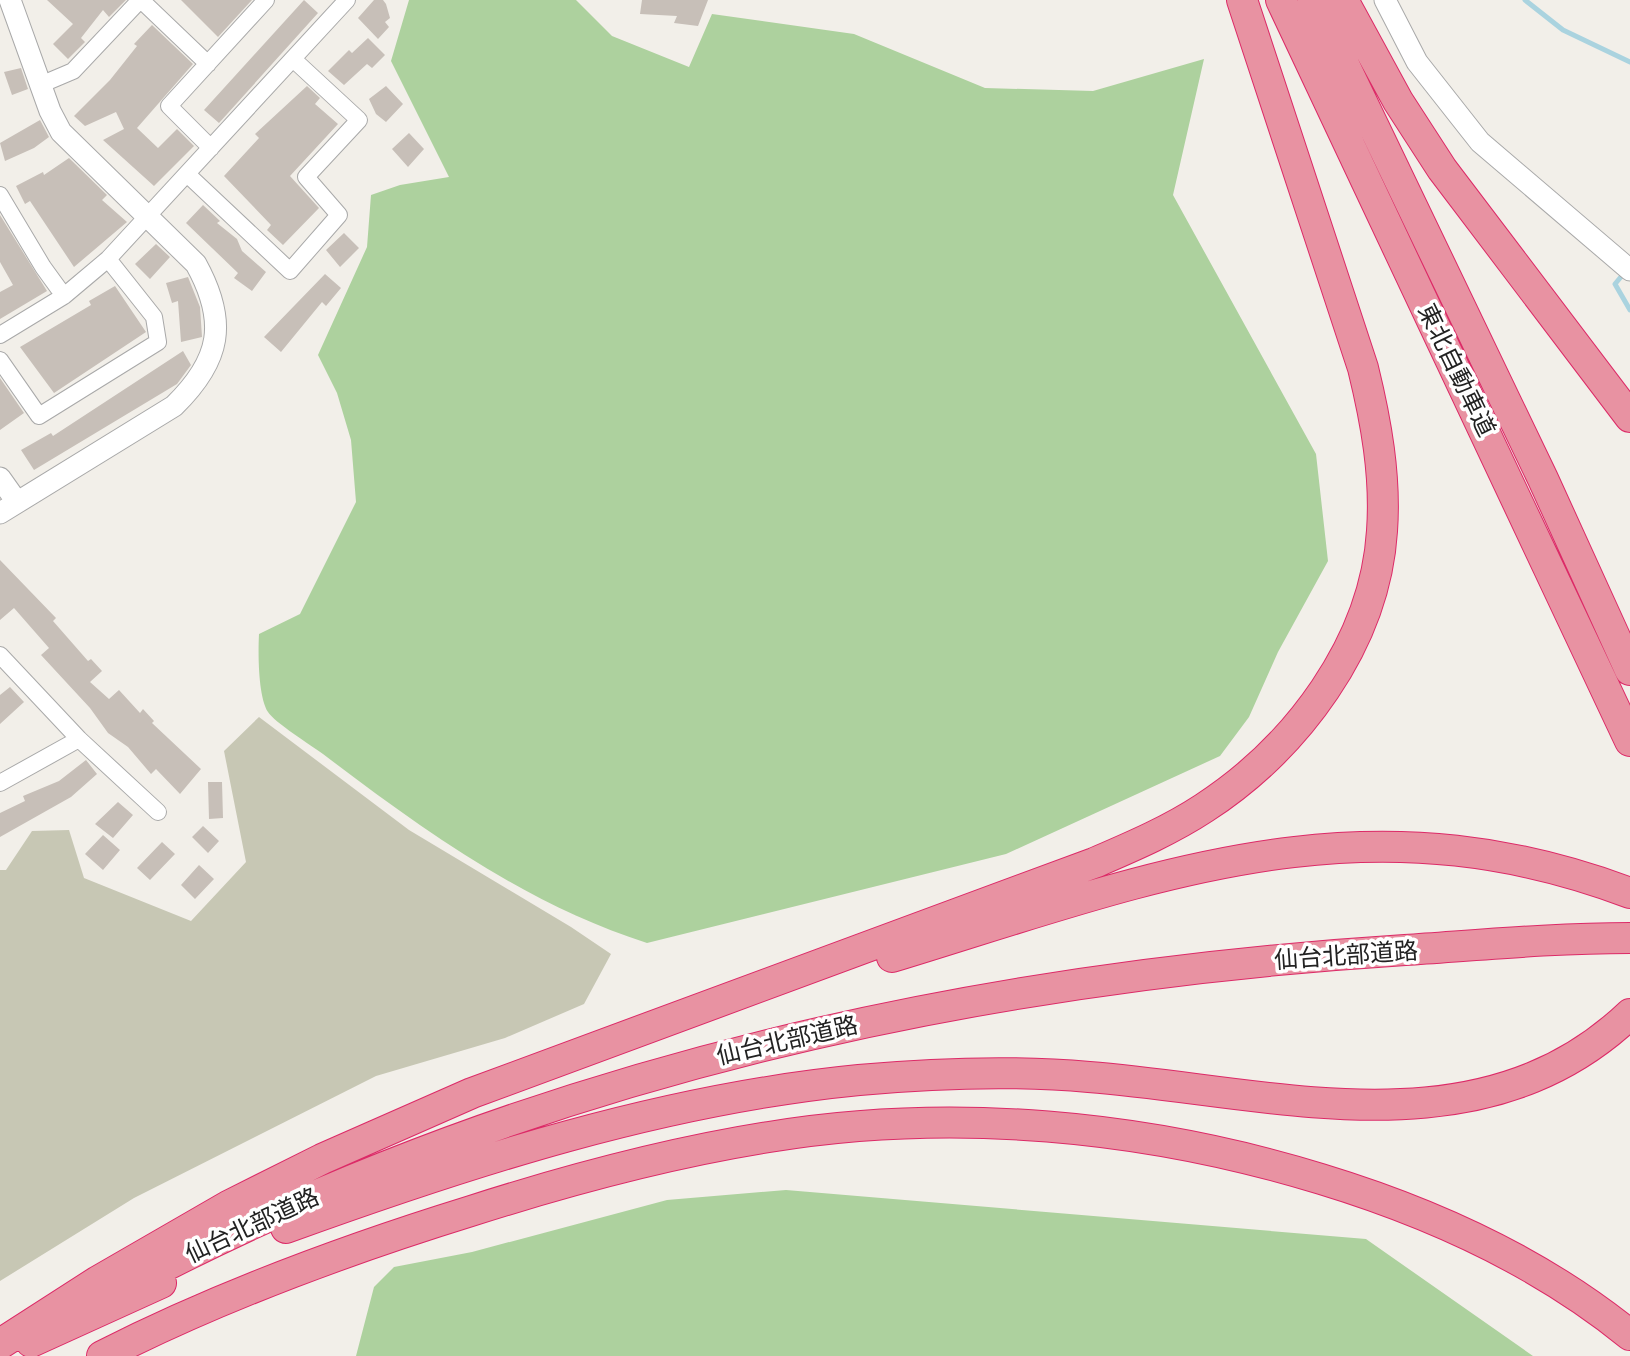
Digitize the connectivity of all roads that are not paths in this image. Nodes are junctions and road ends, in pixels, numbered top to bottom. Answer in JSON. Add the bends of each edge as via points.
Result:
{"nodes":[{"id":1,"x":7,"y":0,"type":"edge"},
{"id":2,"x":140,"y":0,"type":"edge"},
{"id":3,"x":266,"y":0,"type":"edge"},
{"id":4,"x":347,"y":0,"type":"edge"},
{"id":5,"x":1241,"y":0,"type":"edge"},
{"id":6,"x":1281,"y":0,"type":"edge"},
{"id":7,"x":1313,"y":0,"type":"edge"},
{"id":8,"x":1343,"y":0,"type":"edge"},
{"id":9,"x":1385,"y":0,"type":"edge"},
{"id":10,"x":0,"y":2,"type":"edge"},
{"id":11,"x":293,"y":59,"type":"junction"},
{"id":12,"x":208,"y":64,"type":"junction"},
{"id":13,"x":40,"y":85,"type":"junction"},
{"id":14,"x":211,"y":148,"type":"junction"},
{"id":15,"x":187,"y":174,"type":"junction"},
{"id":16,"x":0,"y":195,"type":"edge"},
{"id":17,"x":147,"y":217,"type":"junction"},
{"id":18,"x":108,"y":259,"type":"junction"},
{"id":19,"x":1625,"y":265,"type":"edge"},
{"id":20,"x":64,"y":296,"type":"junction"},
{"id":21,"x":0,"y":335,"type":"edge"},
{"id":22,"x":0,"y":360,"type":"edge"},
{"id":23,"x":1630,"y":417,"type":"edge"},
{"id":24,"x":0,"y":478,"type":"edge"},
{"id":25,"x":8,"y":508,"type":"edge"},
{"id":26,"x":0,"y":655,"type":"edge"},
{"id":27,"x":1630,"y":670,"type":"edge"},
{"id":28,"x":79,"y":739,"type":"junction"},
{"id":29,"x":1630,"y":741,"type":"edge"},
{"id":30,"x":0,"y":783,"type":"edge"},
{"id":31,"x":158,"y":812,"type":"dead end"},
{"id":32,"x":1630,"y":893,"type":"edge"},
{"id":33,"x":1630,"y":938,"type":"edge"},
{"id":34,"x":693,"y":1013,"type":"junction"},
{"id":35,"x":1630,"y":1014,"type":"edge"},
{"id":36,"x":1630,"y":1335,"type":"edge"},
{"id":37,"x":0,"y":1345,"type":"edge"},
{"id":38,"x":0,"y":1356,"type":"edge"},
{"id":39,"x":102,"y":1356,"type":"edge"}],
"edges":[{"from":1,"to":10,"type":"street"},
{"from":1,"to":13,"type":"street"},
{"from":2,"to":12,"type":"street"},
{"from":2,"to":13,"type":"street","via":[[73,71]]},
{"from":3,"to":12,"type":"street"},
{"from":4,"to":11,"type":"street"},
{"from":5,"to":34,"type":"highway","via":[[1363,368],[1377,426],[1382,532],[1375,578],[1335,676],[1308,713],[1242,779],[1204,808],[1153,837]]},
{"from":6,"to":29,"type":"highway","name":"東北自動車道"},
{"from":7,"to":27,"type":"highway","name":"東北自動車道"},
{"from":8,"to":23,"type":"highway","via":[[1398,101],[1442,169]]},
{"from":9,"to":19,"type":"street","via":[[1417,62],[1480,142]]},
{"from":11,"to":14,"type":"street"},
{"from":11,"to":15,"type":"street","via":[[359,120],[306,177],[339,215],[290,271]]},
{"from":12,"to":14,"type":"street","via":[[169,106]]},
{"from":13,"to":17,"type":"street","via":[[61,132]]},
{"from":14,"to":15,"type":"street"},
{"from":15,"to":17,"type":"street"},
{"from":16,"to":20,"type":"street"},
{"from":17,"to":18,"type":"street"},
{"from":17,"to":25,"type":"street","via":[[197,264],[210,289],[217,318],[213,353],[189,392],[174,406]]},
{"from":18,"to":20,"type":"street"},
{"from":18,"to":22,"type":"street","via":[[154,317],[158,342],[39,416]]},
{"from":20,"to":21,"type":"street"},
{"from":24,"to":25,"type":"street"},
{"from":26,"to":28,"type":"street"},
{"from":28,"to":30,"type":"street"},
{"from":28,"to":31,"type":"street"},
{"from":32,"to":34,"type":"highway","via":[[1557,869],[1452,848],[1323,847],[1248,856],[1172,873]]},
{"from":33,"to":38,"type":"highway","name":"仙台北部道路","via":[[1329,954],[1072,983],[878,1019],[666,1069],[522,1115],[349,1181],[182,1257]]},
{"from":34,"to":37,"type":"highway","via":[[472,1093],[322,1159],[181,1233]]},
{"from":35,"to":38,"type":"highway","via":[[1582,1050],[1539,1074],[1451,1101],[1398,1107],[1307,1103],[1163,1084],[1017,1072],[857,1080],[712,1102],[600,1128],[358,1202],[268,1235]]},
{"from":36,"to":39,"type":"highway","via":[[1537,1270],[1465,1231],[1386,1199],[1271,1164],[1083,1129],[876,1125],[770,1136],[646,1161],[524,1194],[294,1271]]}]}
